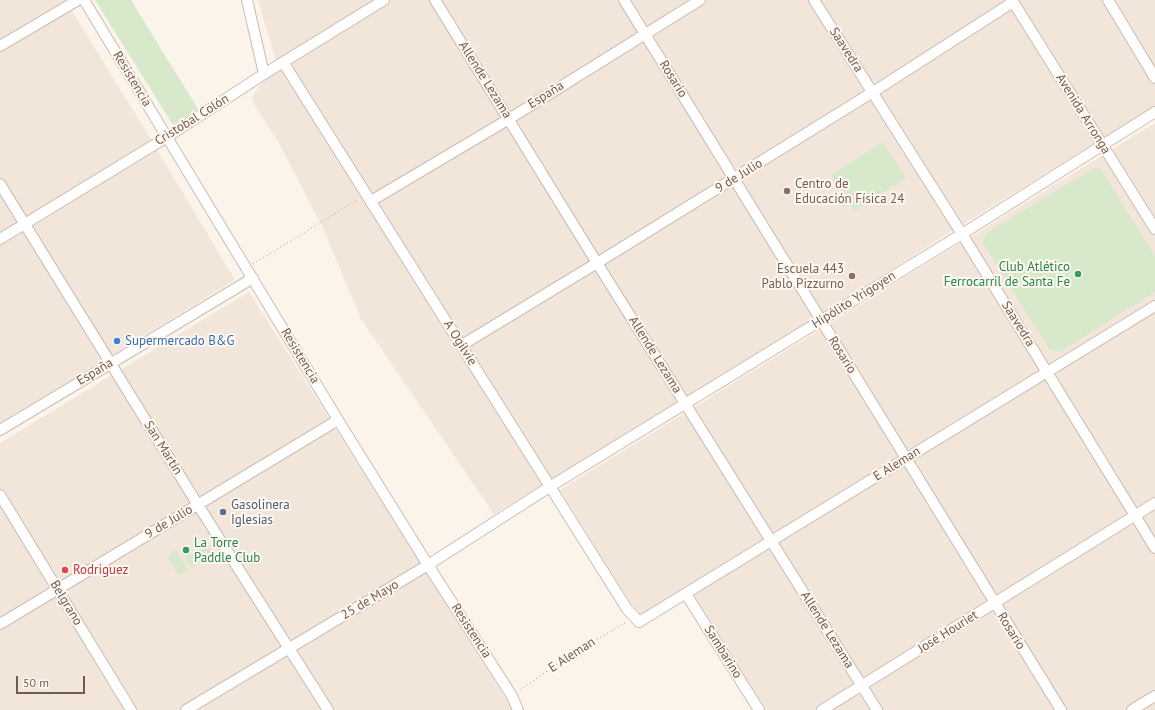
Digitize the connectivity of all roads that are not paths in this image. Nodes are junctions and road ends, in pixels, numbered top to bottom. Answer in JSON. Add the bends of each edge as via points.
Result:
{"nodes":[{"id":1,"x":78,"y":0,"type":"edge"},
{"id":2,"x":84,"y":0,"type":"edge"},
{"id":3,"x":247,"y":0,"type":"edge"},
{"id":4,"x":384,"y":0,"type":"edge"},
{"id":5,"x":435,"y":0,"type":"edge"},
{"id":6,"x":624,"y":0,"type":"edge"},
{"id":7,"x":700,"y":0,"type":"edge"},
{"id":8,"x":814,"y":0,"type":"edge"},
{"id":9,"x":1108,"y":0,"type":"edge"},
{"id":10,"x":1013,"y":1,"type":"edge"},
{"id":11,"x":645,"y":34,"type":"junction"},
{"id":12,"x":0,"y":46,"type":"edge"},
{"id":13,"x":283,"y":62,"type":"junction"},
{"id":14,"x":264,"y":74,"type":"junction"},
{"id":15,"x":1155,"y":78,"type":"edge"},
{"id":16,"x":873,"y":92,"type":"junction"},
{"id":17,"x":1155,"y":112,"type":"edge"},
{"id":18,"x":509,"y":118,"type":"junction"},
{"id":19,"x":167,"y":136,"type":"junction"},
{"id":20,"x":1102,"y":146,"type":"junction"},
{"id":21,"x":734,"y":179,"type":"junction"},
{"id":22,"x":0,"y":184,"type":"edge"},
{"id":23,"x":369,"y":198,"type":"junction"},
{"id":24,"x":25,"y":224,"type":"junction"},
{"id":25,"x":1155,"y":228,"type":"edge"},
{"id":26,"x":962,"y":234,"type":"junction"},
{"id":27,"x":0,"y":239,"type":"edge"},
{"id":28,"x":597,"y":263,"type":"junction"},
{"id":29,"x":253,"y":278,"type":"junction"},
{"id":30,"x":1155,"y":306,"type":"edge"},
{"id":31,"x":820,"y":321,"type":"junction"},
{"id":32,"x":462,"y":345,"type":"junction"},
{"id":33,"x":110,"y":363,"type":"junction"},
{"id":34,"x":1048,"y":372,"type":"junction"},
{"id":35,"x":685,"y":404,"type":"junction"},
{"id":36,"x":338,"y":420,"type":"junction"},
{"id":37,"x":0,"y":430,"type":"edge"},
{"id":38,"x":906,"y":459,"type":"junction"},
{"id":39,"x":551,"y":486,"type":"junction"},
{"id":40,"x":0,"y":495,"type":"edge"},
{"id":41,"x":1155,"y":503,"type":"edge"},
{"id":42,"x":198,"y":505,"type":"junction"},
{"id":43,"x":1135,"y":516,"type":"junction"},
{"id":44,"x":771,"y":542,"type":"junction"},
{"id":45,"x":1155,"y":548,"type":"edge"},
{"id":46,"x":428,"y":565,"type":"junction"},
{"id":47,"x":57,"y":589,"type":"junction"},
{"id":48,"x":686,"y":594,"type":"junction"},
{"id":49,"x":994,"y":603,"type":"junction"},
{"id":50,"x":637,"y":619,"type":"joint"},
{"id":51,"x":0,"y":624,"type":"edge"},
{"id":52,"x":290,"y":649,"type":"junction"},
{"id":53,"x":861,"y":686,"type":"junction"},
{"id":54,"x":1155,"y":696,"type":"edge"},
{"id":55,"x":131,"y":710,"type":"edge"},
{"id":56,"x":186,"y":710,"type":"edge"},
{"id":57,"x":328,"y":710,"type":"edge"},
{"id":58,"x":518,"y":710,"type":"edge"},
{"id":59,"x":759,"y":710,"type":"edge"},
{"id":60,"x":822,"y":710,"type":"edge"},
{"id":61,"x":876,"y":710,"type":"edge"},
{"id":62,"x":1061,"y":710,"type":"edge"},
{"id":63,"x":1132,"y":710,"type":"edge"}],
"edges":[{"from":1,"to":12,"type":"street"},
{"from":2,"to":19,"type":"street","name":"Resistencia"},
{"from":3,"to":14,"type":"street"},
{"from":4,"to":13,"type":"street","name":"Cristobal Colón"},
{"from":5,"to":18,"type":"street","name":"Allende Lezama"},
{"from":6,"to":11,"type":"street","name":"Rosario"},
{"from":7,"to":11,"type":"street","name":"España"},
{"from":8,"to":16,"type":"street","name":"Saavedra"},
{"from":9,"to":15,"type":"street"},
{"from":10,"to":16,"type":"street","name":"9 de Julio"},
{"from":10,"to":20,"type":"street","name":"Avenida Arronga"},
{"from":11,"to":18,"type":"street","name":"España"},
{"from":11,"to":21,"type":"street","name":"Rosario"},
{"from":13,"to":14,"type":"street","name":"Cristobal Colón"},
{"from":13,"to":23,"type":"street","name":"A Ogilvie"},
{"from":14,"to":19,"type":"street","name":"Cristobal Colón"},
{"from":16,"to":21,"type":"street","name":"9 de Julio"},
{"from":16,"to":26,"type":"street","name":"Saavedra"},
{"from":17,"to":20,"type":"street","name":"Hipólito Yrigoyen"},
{"from":18,"to":23,"type":"street","name":"España"},
{"from":18,"to":28,"type":"street","name":"Allende Lezama"},
{"from":19,"to":24,"type":"street","name":"Cristobal Colón"},
{"from":19,"to":29,"type":"street","name":"Resistencia"},
{"from":20,"to":25,"type":"street","name":"Avenida Arronga"},
{"from":20,"to":26,"type":"street","name":"Hipólito Yrigoyen"},
{"from":21,"to":28,"type":"street","name":"9 de Julio"},
{"from":21,"to":31,"type":"street","name":"Rosario"},
{"from":22,"to":24,"type":"street","name":"San Martín"},
{"from":23,"to":32,"type":"street","name":"A Ogilvie"},
{"from":24,"to":27,"type":"street","name":"Cristobal Colón"},
{"from":24,"to":33,"type":"street","name":"San Martín"},
{"from":26,"to":31,"type":"street","name":"Hipólito Yrigoyen"},
{"from":26,"to":34,"type":"street","name":"Saavedra"},
{"from":28,"to":32,"type":"street","name":"9 de Julio"},
{"from":28,"to":35,"type":"street","name":"Allende Lezama"},
{"from":29,"to":33,"type":"street","name":"España"},
{"from":29,"to":36,"type":"street","name":"Resistencia"},
{"from":30,"to":34,"type":"street","name":"E Aleman"},
{"from":31,"to":35,"type":"street","name":"Hipólito Yrigoyen"},
{"from":31,"to":38,"type":"street","name":"Rosario"},
{"from":32,"to":39,"type":"street","name":"A Ogilvie"},
{"from":33,"to":37,"type":"street","name":"España"},
{"from":33,"to":42,"type":"street","name":"San Martín"},
{"from":34,"to":38,"type":"street","name":"E Aleman"},
{"from":34,"to":43,"type":"street","name":"Saavedra"},
{"from":35,"to":39,"type":"street","name":"Hipólito Yrigoyen"},
{"from":35,"to":44,"type":"street","name":"Allende Lezama"},
{"from":36,"to":42,"type":"street","name":"9 de Julio"},
{"from":36,"to":46,"type":"street","name":"Resistencia"},
{"from":38,"to":44,"type":"street","name":"E Aleman"},
{"from":38,"to":49,"type":"street","name":"Rosario"},
{"from":39,"to":46,"type":"street","name":"25 de Mayo"},
{"from":39,"to":50,"type":"street","name":"A Ogilvie","via":[[627,609]]},
{"from":40,"to":47,"type":"street","name":"Belgrano"},
{"from":41,"to":43,"type":"street","name":"José Houriet"},
{"from":42,"to":47,"type":"street","name":"9 de Julio"},
{"from":42,"to":52,"type":"street","name":"San Martín"},
{"from":43,"to":45,"type":"street","name":"Saavedra"},
{"from":43,"to":49,"type":"street","name":"José Houriet"},
{"from":44,"to":48,"type":"street","name":"E Aleman"},
{"from":44,"to":53,"type":"street","name":"Allende Lezama"},
{"from":46,"to":52,"type":"street","name":"25 de Mayo"},
{"from":46,"to":58,"type":"street","name":"Resistencia","via":[[512,696]]},
{"from":47,"to":51,"type":"street","name":"9 de Julio"},
{"from":47,"to":55,"type":"street","name":"Belgrano"},
{"from":48,"to":50,"type":"street","name":"E Aleman"},
{"from":48,"to":59,"type":"street","name":"Sambarino"},
{"from":49,"to":53,"type":"street","name":"José Houriet"},
{"from":49,"to":62,"type":"street","name":"Rosario"},
{"from":52,"to":56,"type":"street","name":"25 de Mayo"},
{"from":52,"to":57,"type":"street","name":"San Martín"},
{"from":53,"to":60,"type":"street","name":"José Houriet"},
{"from":53,"to":61,"type":"street","name":"Allende Lezama"},
{"from":54,"to":63,"type":"street"}]}
